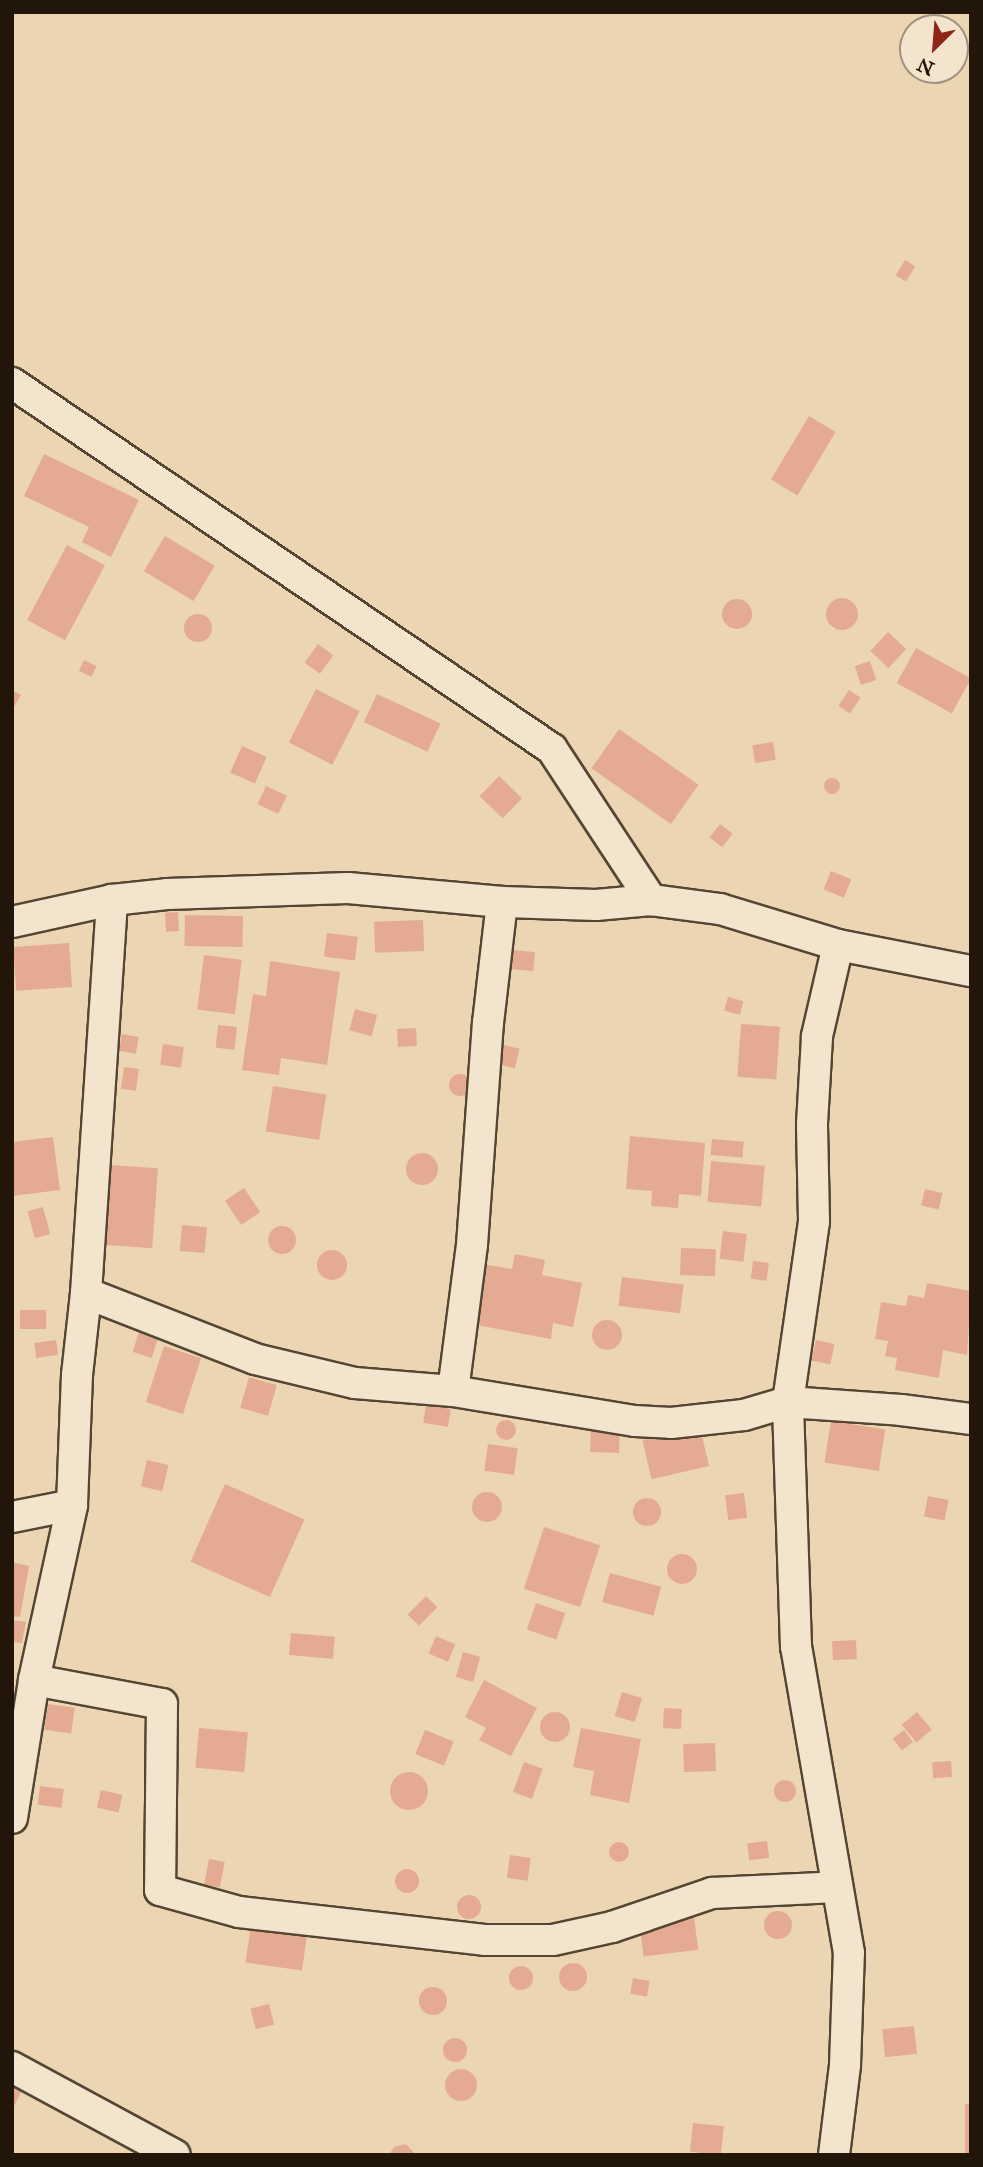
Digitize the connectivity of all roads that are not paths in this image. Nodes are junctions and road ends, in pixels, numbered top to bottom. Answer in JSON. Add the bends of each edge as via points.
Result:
{"nodes":[{"id":1,"x":12,"y":383,"type":"edge"},
{"id":2,"x":112,"y":900,"type":"junction"},
{"id":3,"x":651,"y":900,"type":"junction"},
{"id":4,"x":502,"y":902,"type":"junction"},
{"id":5,"x":12,"y":922,"type":"edge"},
{"id":6,"x":838,"y":945,"type":"junction"},
{"id":7,"x":971,"y":971,"type":"edge"},
{"id":8,"x":86,"y":1293,"type":"junction"},
{"id":9,"x":453,"y":1391,"type":"junction"},
{"id":10,"x":788,"y":1402,"type":"junction"},
{"id":11,"x":971,"y":1419,"type":"edge"},
{"id":12,"x":72,"y":1505,"type":"junction"},
{"id":13,"x":12,"y":1517,"type":"edge"},
{"id":14,"x":34,"y":1680,"type":"junction"},
{"id":15,"x":12,"y":1818,"type":"edge"},
{"id":16,"x":837,"y":1887,"type":"junction"},
{"id":17,"x":12,"y":2067,"type":"edge"},
{"id":18,"x":175,"y":2155,"type":"edge"},
{"id":19,"x":834,"y":2155,"type":"edge"}],
"edges":[{"from":1,"to":3,"type":"street","via":[[552,749]]},
{"from":2,"to":4,"type":"street","via":[[348,888]]},
{"from":2,"to":5,"type":"street"},
{"from":2,"to":8,"type":"street"},
{"from":3,"to":4,"type":"street","via":[[596,905]]},
{"from":3,"to":6,"type":"street","via":[[720,909]]},
{"from":4,"to":9,"type":"street","via":[[472,1245]]},
{"from":6,"to":7,"type":"street"},
{"from":6,"to":10,"type":"street","via":[[817,1036],[811,1124],[814,1221]]},
{"from":8,"to":9,"type":"street","via":[[256,1359],[355,1383]]},
{"from":8,"to":12,"type":"street","via":[[77,1375]]},
{"from":9,"to":10,"type":"street","via":[[591,1415],[671,1423],[744,1415]]},
{"from":10,"to":11,"type":"street"},
{"from":10,"to":16,"type":"street","via":[[796,1647]]},
{"from":12,"to":13,"type":"street"},
{"from":12,"to":14,"type":"street"},
{"from":14,"to":15,"type":"street"},
{"from":14,"to":16,"type":"street","via":[[162,1704],[160,1890],[239,1912],[484,1940],[554,1940],[612,1927],[712,1892]]},
{"from":16,"to":19,"type":"street","via":[[849,1952],[845,2065]]},
{"from":17,"to":18,"type":"street"}]}
